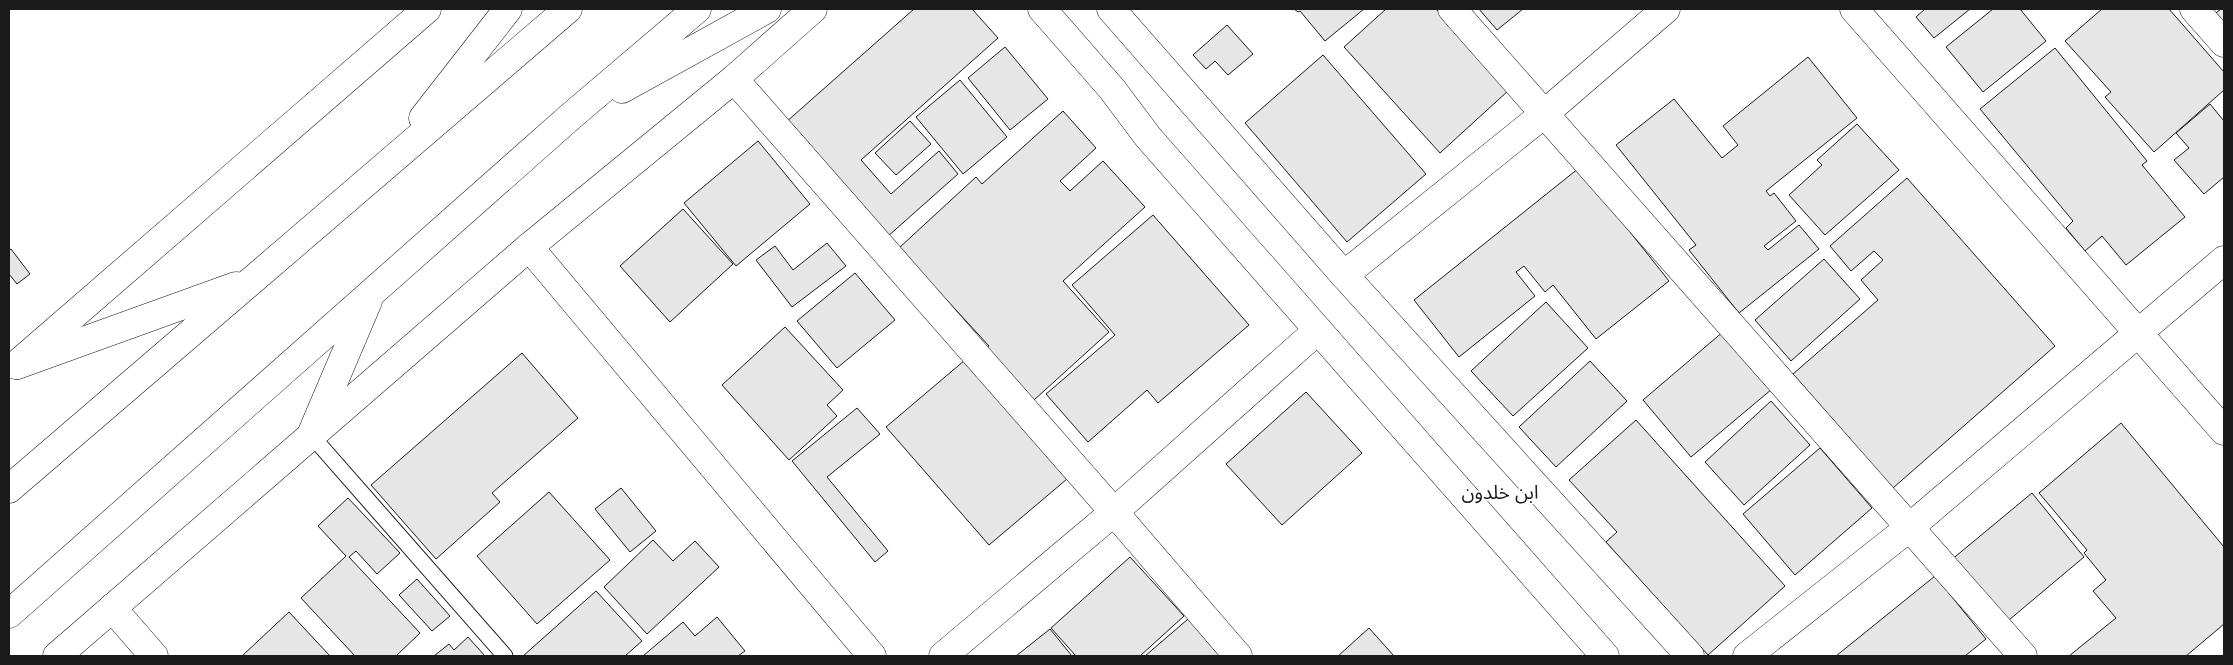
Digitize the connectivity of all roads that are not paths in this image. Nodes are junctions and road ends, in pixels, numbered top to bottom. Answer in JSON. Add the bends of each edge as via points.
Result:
{"nodes":[{"id":1,"x":427,"y":9,"type":"edge"},
{"id":2,"x":508,"y":9,"type":"edge"},
{"id":3,"x":568,"y":9,"type":"edge"},
{"id":4,"x":698,"y":9,"type":"edge"},
{"id":5,"x":768,"y":9,"type":"edge"},
{"id":6,"x":812,"y":9,"type":"edge"},
{"id":7,"x":1042,"y":9,"type":"edge"},
{"id":8,"x":1112,"y":9,"type":"edge"},
{"id":9,"x":1452,"y":9,"type":"edge"},
{"id":10,"x":1666,"y":9,"type":"edge"},
{"id":11,"x":1854,"y":9,"type":"edge"},
{"id":12,"x":2194,"y":9,"type":"edge"},
{"id":13,"x":2224,"y":43,"type":"edge"},
{"id":14,"x":734,"y":79,"type":"junction"},
{"id":15,"x":1544,"y":114,"type":"junction"},
{"id":16,"x":570,"y":117,"type":"junction"},
{"id":17,"x":386,"y":165,"type":"junction"},
{"id":18,"x":529,"y":247,"type":"junction"},
{"id":19,"x":2224,"y":260,"type":"edge"},
{"id":20,"x":1344,"y":275,"type":"junction"},
{"id":21,"x":252,"y":281,"type":"junction"},
{"id":22,"x":371,"y":294,"type":"junction"},
{"id":23,"x":1318,"y":330,"type":"junction"},
{"id":24,"x":2140,"y":333,"type":"junction"},
{"id":25,"x":13,"y":368,"type":"edge"},
{"id":26,"x":2224,"y":431,"type":"edge"},
{"id":27,"x":311,"y":435,"type":"junction"},
{"id":28,"x":9,"y":489,"type":"edge"},
{"id":29,"x":1114,"y":512,"type":"junction"},
{"id":30,"x":1910,"y":527,"type":"junction"},
{"id":31,"x":112,"y":608,"type":"junction"},
{"id":32,"x":9,"y":614,"type":"edge"},
{"id":33,"x":57,"y":656,"type":"edge"},
{"id":34,"x":154,"y":656,"type":"edge"},
{"id":35,"x":505,"y":656,"type":"edge"},
{"id":36,"x":872,"y":656,"type":"edge"},
{"id":37,"x":943,"y":656,"type":"edge"},
{"id":38,"x":1238,"y":656,"type":"edge"},
{"id":39,"x":1604,"y":656,"type":"edge"},
{"id":40,"x":1690,"y":656,"type":"edge"},
{"id":41,"x":1747,"y":656,"type":"edge"},
{"id":42,"x":2022,"y":656,"type":"edge"}],
"edges":[{"from":1,"to":25,"type":"street"},
{"from":2,"to":17,"type":"street"},
{"from":3,"to":17,"type":"street"},
{"from":4,"to":16,"type":"street"},
{"from":5,"to":16,"type":"street"},
{"from":6,"to":14,"type":"street"},
{"from":7,"to":23,"type":"street","via":[[1112,88],[1148,137]]},
{"from":8,"to":20,"type":"street"},
{"from":9,"to":15,"type":"street"},
{"from":10,"to":15,"type":"street"},
{"from":11,"to":24,"type":"street"},
{"from":12,"to":13,"type":"street"},
{"from":14,"to":18,"type":"street"},
{"from":14,"to":29,"type":"street"},
{"from":15,"to":20,"type":"street"},
{"from":15,"to":30,"type":"street"},
{"from":16,"to":22,"type":"street"},
{"from":17,"to":21,"type":"street"},
{"from":18,"to":27,"type":"street"},
{"from":18,"to":36,"type":"street"},
{"from":19,"to":24,"type":"street"},
{"from":20,"to":40,"type":"street"},
{"from":21,"to":25,"type":"street"},
{"from":21,"to":28,"type":"street"},
{"from":22,"to":27,"type":"street"},
{"from":22,"to":32,"type":"street"},
{"from":23,"to":29,"type":"street"},
{"from":23,"to":39,"type":"street"},
{"from":24,"to":26,"type":"street"},
{"from":24,"to":30,"type":"street"},
{"from":27,"to":31,"type":"street"},
{"from":27,"to":35,"type":"lane"},
{"from":29,"to":37,"type":"street"},
{"from":29,"to":38,"type":"street"},
{"from":30,"to":41,"type":"street"},
{"from":30,"to":42,"type":"street"},
{"from":31,"to":33,"type":"street"},
{"from":31,"to":34,"type":"street"}]}
